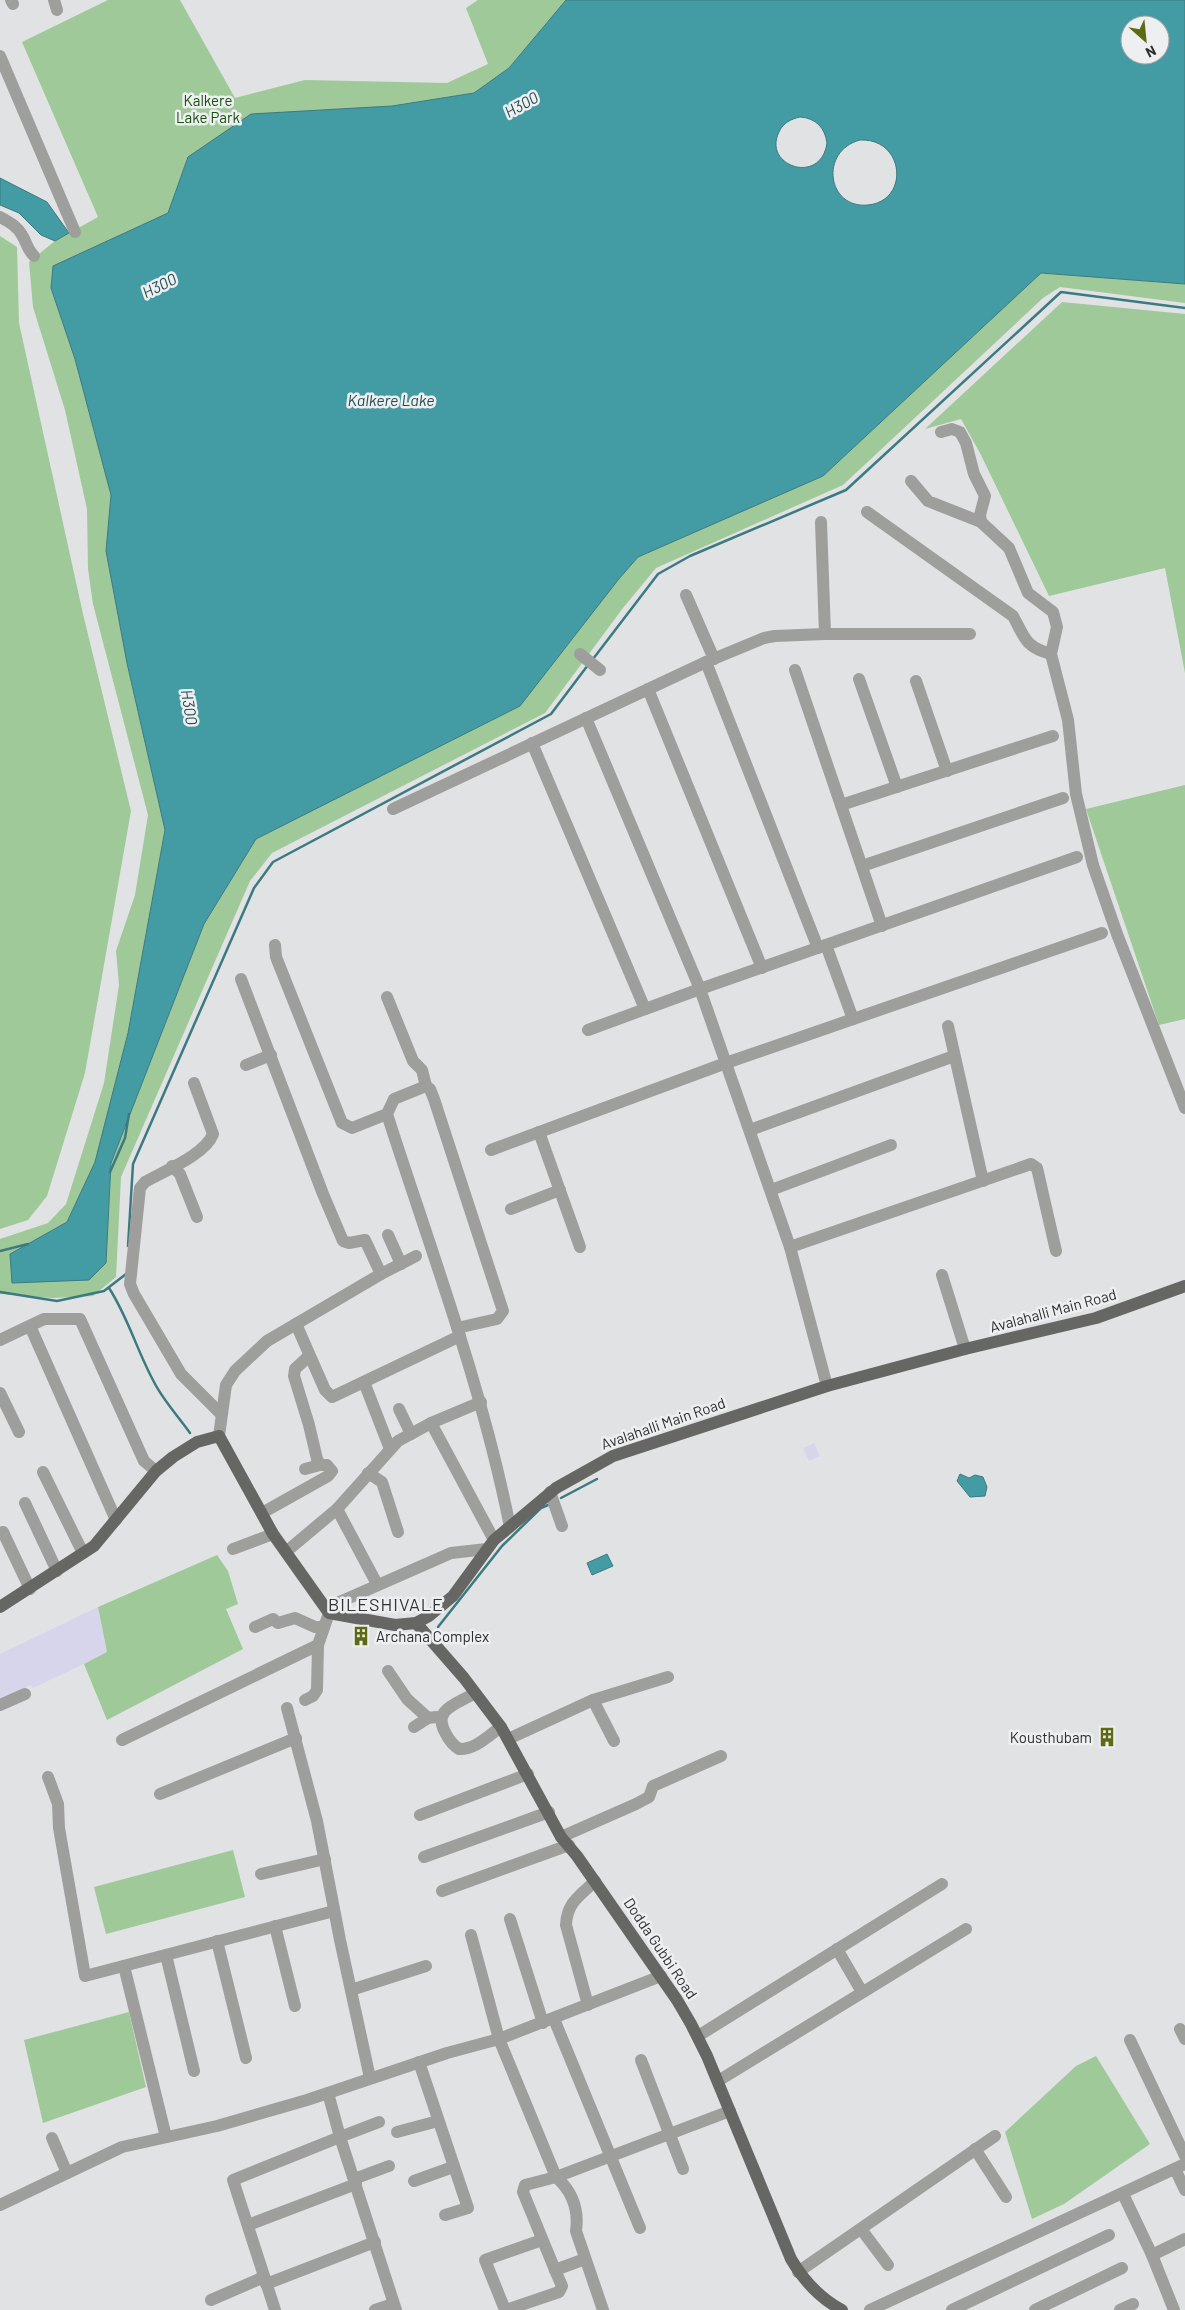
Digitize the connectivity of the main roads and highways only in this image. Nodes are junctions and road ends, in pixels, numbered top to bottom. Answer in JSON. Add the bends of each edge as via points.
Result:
{"nodes":[{"id":1,"x":1185,"y":1286,"type":"edge"},
{"id":2,"x":0,"y":1606,"type":"edge"},
{"id":3,"x":416,"y":1623,"type":"junction"},
{"id":4,"x":842,"y":2310,"type":"edge"}],
"edges":[{"from":1,"to":3,"type":"main road","name":"Avalahalli Main Road","via":[[1096,1318],[827,1386],[613,1456],[550,1492],[491,1544],[453,1596]]},
{"from":2,"to":3,"type":"main road","via":[[94,1546],[172,1456],[197,1442],[219,1436],[273,1534],[327,1610],[395,1625]]},
{"from":3,"to":4,"type":"main road","name":"Dodda Gubbi Road","via":[[500,1727],[565,1841],[698,2036],[798,2272],[819,2296]]}]}
